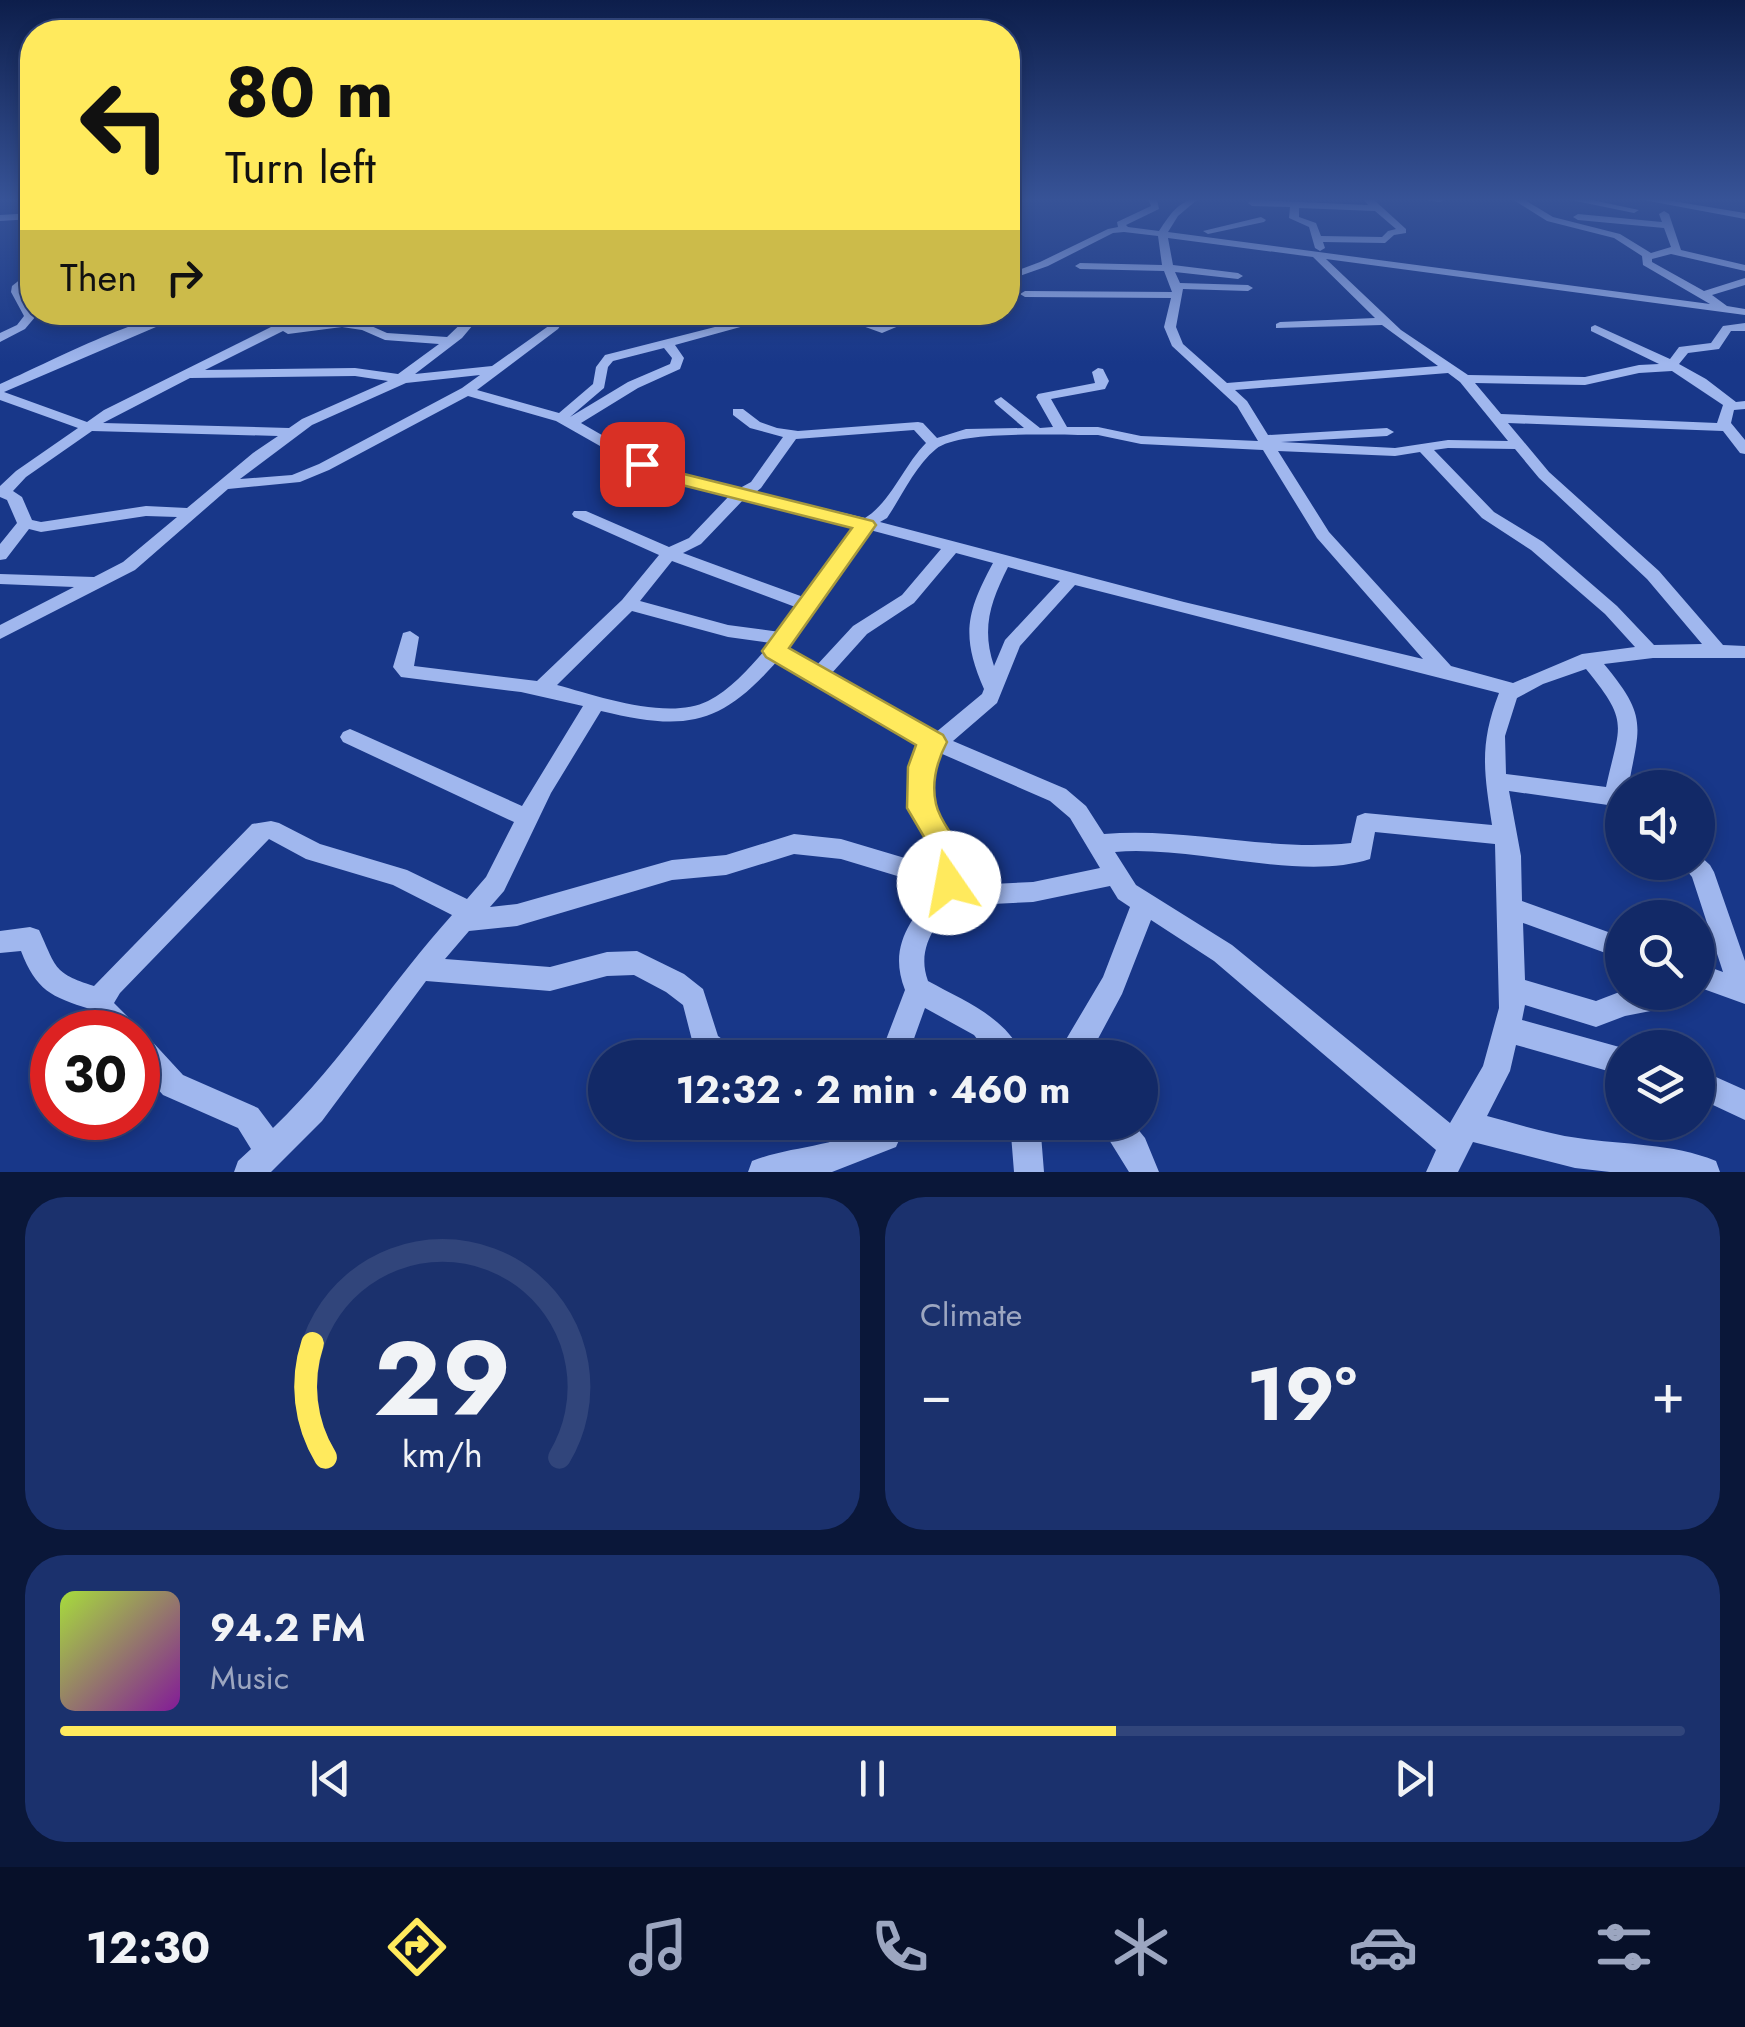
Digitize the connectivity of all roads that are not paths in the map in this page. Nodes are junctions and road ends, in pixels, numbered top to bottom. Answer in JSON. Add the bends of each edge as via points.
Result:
{"nodes":[{"id":1,"x":1065,"y":254,"type":"edge"},
{"id":2,"x":1078,"y":254,"type":"edge"},
{"id":3,"x":1168,"y":254,"type":"edge"},
{"id":4,"x":1322,"y":254,"type":"edge"},
{"id":5,"x":1355,"y":254,"type":"edge"},
{"id":6,"x":1642,"y":254,"type":"edge"},
{"id":7,"x":1663,"y":254,"type":"edge"},
{"id":8,"x":1684,"y":254,"type":"edge"},
{"id":9,"x":1648,"y":258,"type":"junction"},
{"id":10,"x":1080,"y":266,"type":"junction"},
{"id":11,"x":1168,"y":268,"type":"junction"},
{"id":12,"x":1745,"y":268,"type":"edge"},
{"id":13,"x":1020,"y":272,"type":"edge"},
{"id":14,"x":1238,"y":276,"type":"dead end"},
{"id":15,"x":1745,"y":281,"type":"edge"},
{"id":16,"x":1248,"y":288,"type":"dead end"},
{"id":17,"x":1178,"y":290,"type":"junction"},
{"id":18,"x":1078,"y":292,"type":"junction"},
{"id":19,"x":1026,"y":294,"type":"dead end"},
{"id":20,"x":1705,"y":294,"type":"junction"},
{"id":21,"x":1728,"y":310,"type":"junction"},
{"id":22,"x":1745,"y":312,"type":"edge"},
{"id":23,"x":1386,"y":321,"type":"junction"},
{"id":24,"x":150,"y":325,"type":"edge"},
{"id":25,"x":287,"y":325,"type":"edge"},
{"id":26,"x":331,"y":325,"type":"edge"},
{"id":27,"x":346,"y":325,"type":"edge"},
{"id":28,"x":466,"y":325,"type":"edge"},
{"id":29,"x":557,"y":325,"type":"edge"},
{"id":30,"x":740,"y":325,"type":"edge"},
{"id":31,"x":1280,"y":326,"type":"dead end"},
{"id":32,"x":1745,"y":328,"type":"edge"},
{"id":33,"x":1595,"y":329,"type":"dead end"},
{"id":34,"x":278,"y":330,"type":"junction"},
{"id":35,"x":449,"y":341,"type":"junction"},
{"id":36,"x":668,"y":344,"type":"junction"},
{"id":37,"x":1670,"y":366,"type":"junction"},
{"id":38,"x":495,"y":370,"type":"junction"},
{"id":39,"x":1098,"y":372,"type":"dead end"},
{"id":40,"x":184,"y":374,"type":"junction"},
{"id":41,"x":1459,"y":374,"type":"junction"},
{"id":42,"x":402,"y":379,"type":"junction"},
{"id":43,"x":1226,"y":387,"type":"junction"},
{"id":44,"x":467,"y":391,"type":"junction"},
{"id":45,"x":0,"y":392,"type":"edge"},
{"id":46,"x":1001,"y":401,"type":"dead end"},
{"id":47,"x":1738,"y":406,"type":"edge"},
{"id":48,"x":738,"y":412,"type":"dead end"},
{"id":49,"x":109,"y":413,"type":"junction"},
{"id":50,"x":1496,"y":418,"type":"junction"},
{"id":51,"x":567,"y":421,"type":"junction"},
{"id":52,"x":72,"y":422,"type":"junction"},
{"id":53,"x":89,"y":427,"type":"junction"},
{"id":54,"x":1725,"y":427,"type":"junction"},
{"id":55,"x":1034,"y":429,"type":"junction"},
{"id":56,"x":1061,"y":429,"type":"junction"},
{"id":57,"x":290,"y":432,"type":"junction"},
{"id":58,"x":1387,"y":432,"type":"dead end"},
{"id":59,"x":793,"y":433,"type":"junction"},
{"id":60,"x":934,"y":442,"type":"junction"},
{"id":61,"x":1266,"y":444,"type":"junction"},
{"id":62,"x":1517,"y":445,"type":"junction"},
{"id":63,"x":1426,"y":450,"type":"junction"},
{"id":64,"x":1745,"y":450,"type":"edge"},
{"id":65,"x":224,"y":485,"type":"junction"},
{"id":66,"x":2,"y":491,"type":"edge"},
{"id":67,"x":743,"y":494,"type":"junction"},
{"id":68,"x":190,"y":513,"type":"junction"},
{"id":69,"x":580,"y":514,"type":"dead end"},
{"id":70,"x":25,"y":523,"type":"junction"},
{"id":71,"x":866,"y":525,"type":"junction"},
{"id":72,"x":951,"y":548,"type":"junction"},
{"id":73,"x":670,"y":553,"type":"junction"},
{"id":74,"x":0,"y":554,"type":"edge"},
{"id":75,"x":1002,"y":561,"type":"junction"},
{"id":76,"x":0,"y":578,"type":"edge"},
{"id":77,"x":1072,"y":578,"type":"junction"},
{"id":78,"x":100,"y":582,"type":"junction"},
{"id":79,"x":628,"y":604,"type":"junction"},
{"id":80,"x":809,"y":606,"type":"junction"},
{"id":81,"x":0,"y":633,"type":"edge"},
{"id":82,"x":410,"y":636,"type":"dead end"},
{"id":83,"x":779,"y":645,"type":"junction"},
{"id":84,"x":1649,"y":650,"type":"junction"},
{"id":85,"x":1716,"y":650,"type":"junction"},
{"id":86,"x":1745,"y":652,"type":"edge"},
{"id":87,"x":1589,"y":658,"type":"junction"},
{"id":88,"x":1444,"y":670,"type":"junction"},
{"id":89,"x":820,"y":674,"type":"junction"},
{"id":90,"x":541,"y":689,"type":"junction"},
{"id":91,"x":994,"y":690,"type":"junction"},
{"id":92,"x":1515,"y":690,"type":"junction"},
{"id":93,"x":595,"y":704,"type":"junction"},
{"id":94,"x":350,"y":737,"type":"dead end"},
{"id":95,"x":934,"y":742,"type":"junction"},
{"id":96,"x":1625,"y":770,"type":"edge"},
{"id":97,"x":1496,"y":781,"type":"junction"},
{"id":98,"x":1605,"y":798,"type":"edge"},
{"id":99,"x":528,"y":819,"type":"junction"},
{"id":100,"x":1506,"y":836,"type":"junction"},
{"id":101,"x":1098,"y":844,"type":"junction"},
{"id":102,"x":1114,"y":875,"type":"junction"},
{"id":103,"x":1705,"y":880,"type":"edge"},
{"id":104,"x":952,"y":884,"type":"junction"},
{"id":105,"x":1143,"y":906,"type":"junction"},
{"id":106,"x":1508,"y":907,"type":"junction"},
{"id":107,"x":467,"y":917,"type":"junction"},
{"id":108,"x":0,"y":942,"type":"edge"},
{"id":109,"x":1605,"y":942,"type":"edge"},
{"id":110,"x":420,"y":969,"type":"junction"},
{"id":111,"x":1715,"y":980,"type":"edge"},
{"id":112,"x":918,"y":990,"type":"junction"},
{"id":113,"x":1512,"y":990,"type":"junction"},
{"id":114,"x":1743,"y":991,"type":"edge"},
{"id":115,"x":100,"y":1000,"type":"junction"},
{"id":116,"x":104,"y":1010,"type":"edge"},
{"id":117,"x":1608,"y":1010,"type":"edge"},
{"id":118,"x":1509,"y":1030,"type":"junction"},
{"id":119,"x":706,"y":1040,"type":"edge"},
{"id":120,"x":900,"y":1040,"type":"edge"},
{"id":121,"x":995,"y":1040,"type":"edge"},
{"id":122,"x":1083,"y":1040,"type":"edge"},
{"id":123,"x":1605,"y":1056,"type":"edge"},
{"id":124,"x":160,"y":1071,"type":"edge"},
{"id":125,"x":1715,"y":1090,"type":"edge"},
{"id":126,"x":1745,"y":1105,"type":"edge"},
{"id":127,"x":1459,"y":1136,"type":"junction"},
{"id":128,"x":875,"y":1140,"type":"edge"},
{"id":129,"x":1026,"y":1140,"type":"edge"},
{"id":130,"x":1127,"y":1140,"type":"edge"},
{"id":131,"x":255,"y":1166,"type":"edge"},
{"id":132,"x":762,"y":1172,"type":"edge"},
{"id":133,"x":1029,"y":1172,"type":"edge"},
{"id":134,"x":1144,"y":1172,"type":"edge"},
{"id":135,"x":1441,"y":1172,"type":"edge"},
{"id":136,"x":1705,"y":1172,"type":"edge"}],
"edges":[{"from":1,"to":13,"type":"street"},
{"from":2,"to":10,"type":"street"},
{"from":3,"to":11,"type":"street"},
{"from":4,"to":23,"type":"street"},
{"from":5,"to":21,"type":"street"},
{"from":6,"to":9,"type":"street"},
{"from":7,"to":9,"type":"street"},
{"from":8,"to":12,"type":"street"},
{"from":9,"to":20,"type":"street","via":[[1654,268]]},
{"from":10,"to":11,"type":"street"},
{"from":10,"to":18,"type":"street"},
{"from":11,"to":14,"type":"street"},
{"from":11,"to":17,"type":"street"},
{"from":15,"to":20,"type":"street"},
{"from":16,"to":17,"type":"street"},
{"from":17,"to":18,"type":"street"},
{"from":17,"to":43,"type":"street","via":[[1172,336]]},
{"from":18,"to":19,"type":"street"},
{"from":20,"to":21,"type":"street"},
{"from":21,"to":22,"type":"street"},
{"from":23,"to":31,"type":"street"},
{"from":23,"to":41,"type":"street"},
{"from":24,"to":45,"type":"street"},
{"from":25,"to":34,"type":"street"},
{"from":26,"to":34,"type":"street"},
{"from":27,"to":35,"type":"street"},
{"from":28,"to":35,"type":"street"},
{"from":29,"to":38,"type":"street"},
{"from":30,"to":36,"type":"street"},
{"from":32,"to":37,"type":"street","via":[[1727,328],[1715,346],[1683,350]]},
{"from":33,"to":37,"type":"street"},
{"from":34,"to":40,"type":"street"},
{"from":35,"to":42,"type":"street"},
{"from":36,"to":51,"type":"street","via":[[609,358],[599,385]]},
{"from":36,"to":51,"type":"street","via":[[676,366]]},
{"from":37,"to":41,"type":"street","via":[[1585,381]]},
{"from":37,"to":47,"type":"street"},
{"from":38,"to":42,"type":"street"},
{"from":38,"to":44,"type":"street"},
{"from":39,"to":56,"type":"street","via":[[1100,386],[1043,397]]},
{"from":40,"to":42,"type":"street","via":[[355,372]]},
{"from":40,"to":49,"type":"street"},
{"from":41,"to":43,"type":"street"},
{"from":41,"to":50,"type":"street"},
{"from":42,"to":57,"type":"street"},
{"from":43,"to":61,"type":"street"},
{"from":44,"to":51,"type":"street"},
{"from":44,"to":65,"type":"street","via":[[295,478]]},
{"from":45,"to":52,"type":"street"},
{"from":46,"to":55,"type":"street"},
{"from":47,"to":54,"type":"street","via":[[1726,410]]},
{"from":48,"to":59,"type":"street","via":[[753,426]]},
{"from":49,"to":52,"type":"street"},
{"from":49,"to":53,"type":"street"},
{"from":50,"to":54,"type":"street"},
{"from":50,"to":62,"type":"street"},
{"from":51,"to":67,"type":"street","via":[[658,472]]},
{"from":52,"to":53,"type":"street"},
{"from":53,"to":57,"type":"street"},
{"from":53,"to":66,"type":"street"},
{"from":54,"to":64,"type":"street"},
{"from":55,"to":56,"type":"street"},
{"from":55,"to":60,"type":"street","via":[[966,432]]},
{"from":56,"to":61,"type":"street","via":[[1141,440]]},
{"from":57,"to":65,"type":"street"},
{"from":58,"to":61,"type":"street"},
{"from":59,"to":60,"type":"street","via":[[915,425]]},
{"from":59,"to":67,"type":"street"},
{"from":60,"to":71,"type":"street","via":[[882,514]]},
{"from":61,"to":63,"type":"street"},
{"from":61,"to":88,"type":"street","via":[[1347,565]]},
{"from":62,"to":63,"type":"street"},
{"from":62,"to":85,"type":"street","via":[[1654,575]]},
{"from":63,"to":84,"type":"street","via":[[1488,515],[1537,546]]},
{"from":65,"to":68,"type":"street"},
{"from":66,"to":70,"type":"street","via":[[14,497]]},
{"from":67,"to":71,"type":"street"},
{"from":67,"to":73,"type":"street","via":[[695,541]]},
{"from":68,"to":70,"type":"street","via":[[146,511],[42,527]]},
{"from":68,"to":78,"type":"street"},
{"from":69,"to":73,"type":"street"},
{"from":70,"to":74,"type":"street"},
{"from":71,"to":72,"type":"street"},
{"from":71,"to":80,"type":"street"},
{"from":72,"to":75,"type":"street"},
{"from":72,"to":89,"type":"street","via":[[908,599],[860,630]]},
{"from":73,"to":79,"type":"street"},
{"from":73,"to":80,"type":"street"},
{"from":75,"to":77,"type":"street"},
{"from":75,"to":91,"type":"street","via":[[974,622],[976,651]]},
{"from":76,"to":78,"type":"street"},
{"from":77,"to":88,"type":"street"},
{"from":77,"to":91,"type":"street","via":[[1012,644]]},
{"from":78,"to":81,"type":"street"},
{"from":79,"to":83,"type":"street"},
{"from":79,"to":90,"type":"street"},
{"from":80,"to":83,"type":"street"},
{"from":82,"to":90,"type":"street","via":[[406,671]]},
{"from":83,"to":89,"type":"street"},
{"from":83,"to":93,"type":"street","via":[[724,700],[694,714]]},
{"from":84,"to":85,"type":"street"},
{"from":84,"to":87,"type":"street"},
{"from":85,"to":86,"type":"street"},
{"from":87,"to":92,"type":"street"},
{"from":87,"to":96,"type":"street","via":[[1631,718]]},
{"from":88,"to":92,"type":"street"},
{"from":89,"to":95,"type":"street"},
{"from":90,"to":93,"type":"street"},
{"from":91,"to":95,"type":"street"},
{"from":92,"to":97,"type":"street","via":[[1495,736]]},
{"from":93,"to":99,"type":"street"},
{"from":94,"to":99,"type":"street"},
{"from":95,"to":101,"type":"street","via":[[1058,794]]},
{"from":95,"to":104,"type":"street","via":[[924,754],[921,808],[945,845]]},
{"from":97,"to":98,"type":"street"},
{"from":97,"to":100,"type":"street"},
{"from":99,"to":107,"type":"street","via":[[503,871]]},
{"from":100,"to":101,"type":"street","via":[[1365,822],[1362,852],[1326,858]]},
{"from":100,"to":106,"type":"street"},
{"from":101,"to":102,"type":"street"},
{"from":102,"to":104,"type":"street","via":[[1010,894]]},
{"from":102,"to":105,"type":"street"},
{"from":103,"to":114,"type":"street"},
{"from":104,"to":107,"type":"street","via":[[841,850],[794,844],[726,865],[672,870],[517,915]]},
{"from":104,"to":112,"type":"street","via":[[916,934],[908,962]]},
{"from":105,"to":122,"type":"street","via":[[1115,984]]},
{"from":105,"to":127,"type":"street","via":[[1188,928]]},
{"from":106,"to":109,"type":"street"},
{"from":106,"to":113,"type":"street"},
{"from":107,"to":110,"type":"street"},
{"from":107,"to":115,"type":"street","via":[[400,877],[266,830],[244,844]]},
{"from":108,"to":115,"type":"street","via":[[30,938],[37,965],[55,986]]},
{"from":110,"to":119,"type":"street","via":[[550,979],[638,963],[694,998]]},
{"from":110,"to":131,"type":"street","via":[[312,1111]]},
{"from":111,"to":114,"type":"street"},
{"from":112,"to":120,"type":"street"},
{"from":112,"to":121,"type":"street","via":[[984,1026]]},
{"from":113,"to":117,"type":"street","via":[[1596,1014]]},
{"from":113,"to":118,"type":"street"},
{"from":115,"to":116,"type":"street"},
{"from":118,"to":123,"type":"street"},
{"from":118,"to":127,"type":"street","via":[[1490,1085]]},
{"from":124,"to":131,"type":"street","via":[[174,1085],[248,1118]]},
{"from":125,"to":126,"type":"street"},
{"from":127,"to":135,"type":"street"},
{"from":127,"to":136,"type":"street"},
{"from":128,"to":132,"type":"street","via":[[821,1161]]},
{"from":129,"to":133,"type":"street"},
{"from":130,"to":134,"type":"street"}]}
